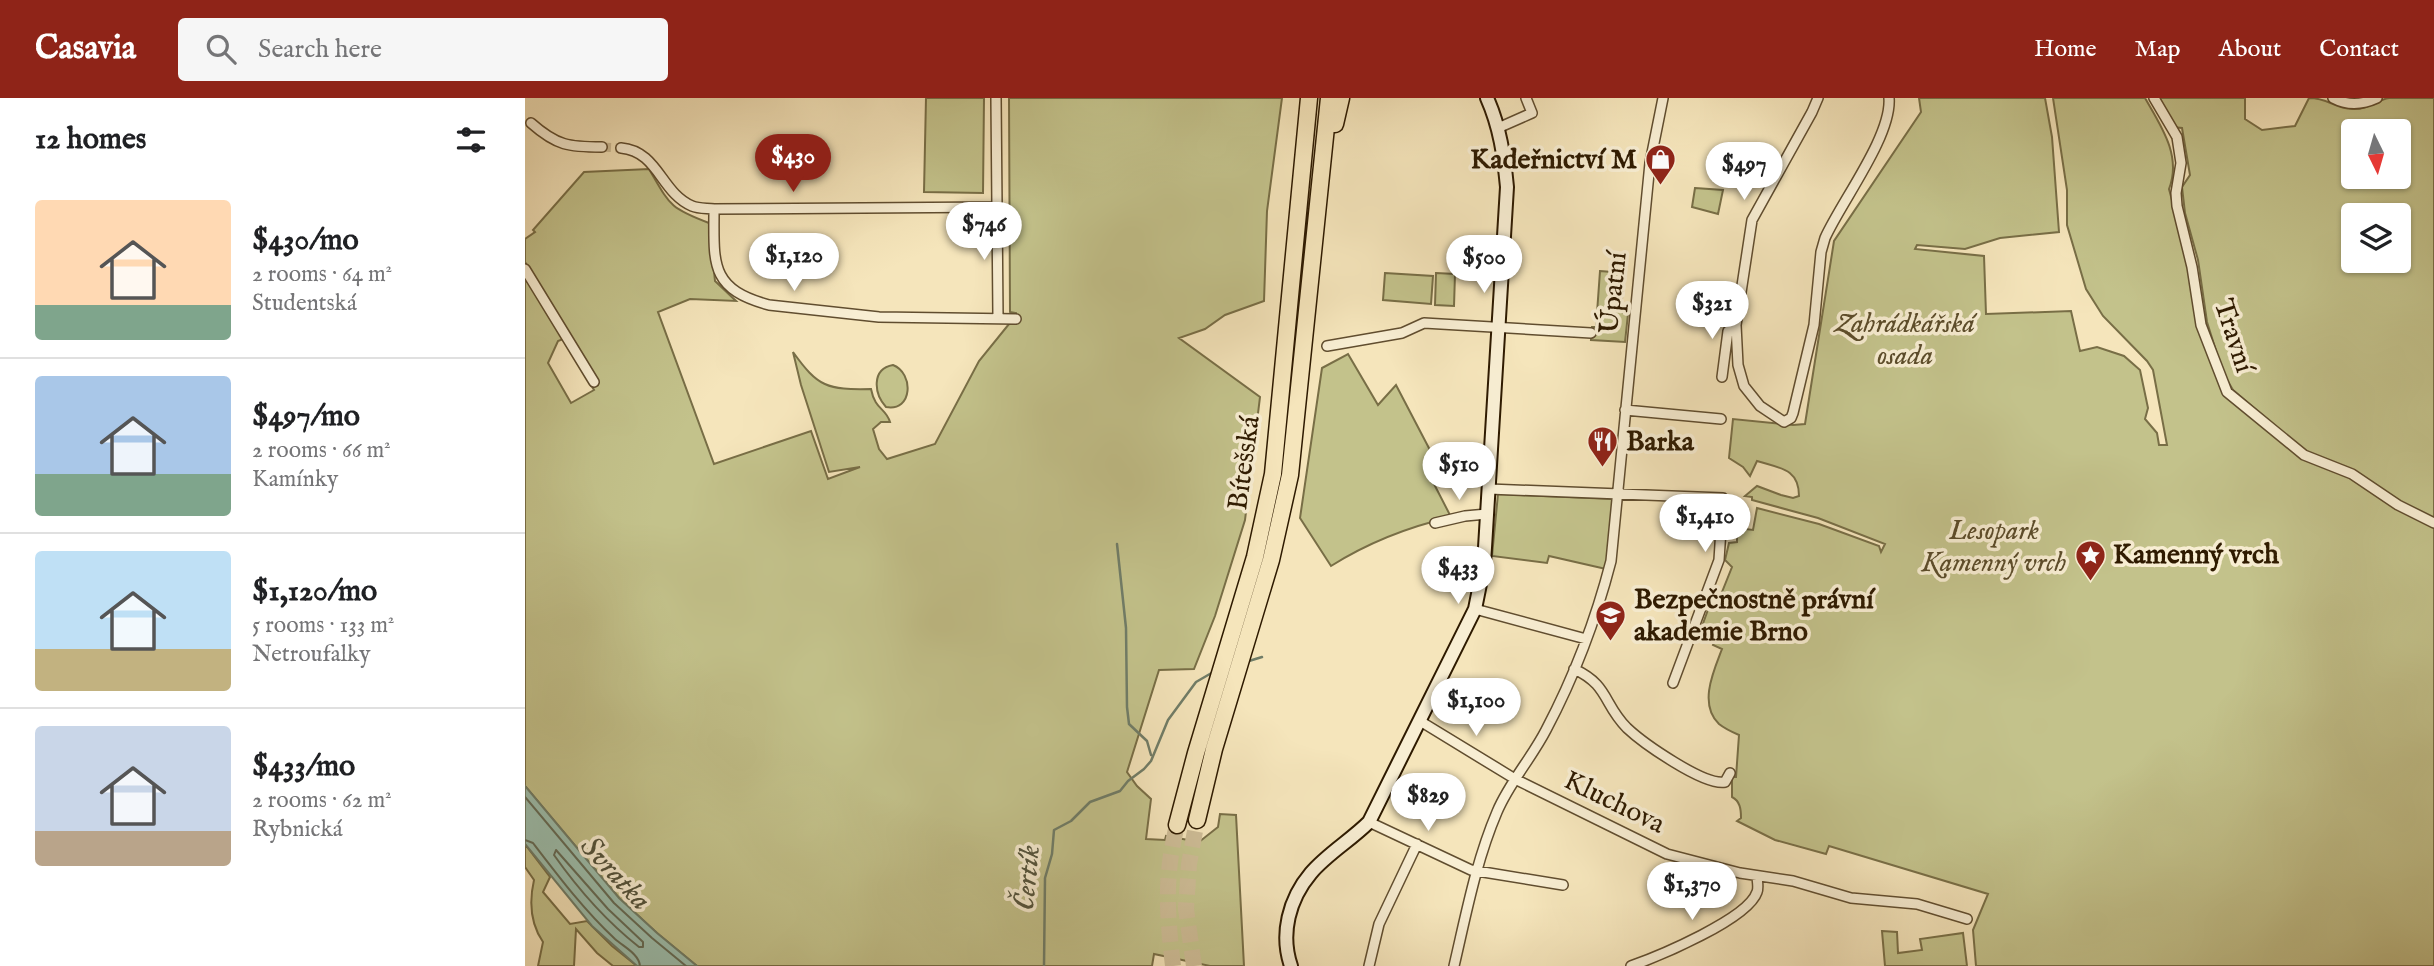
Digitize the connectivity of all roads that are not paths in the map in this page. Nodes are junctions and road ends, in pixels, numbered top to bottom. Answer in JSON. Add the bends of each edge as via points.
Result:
{"nodes":[{"id":1,"x":996,"y":98,"type":"edge"},
{"id":2,"x":1309,"y":98,"type":"edge"},
{"id":3,"x":1329,"y":98,"type":"edge"},
{"id":4,"x":1341,"y":98,"type":"edge"},
{"id":5,"x":1487,"y":98,"type":"edge"},
{"id":6,"x":1526,"y":98,"type":"edge"},
{"id":7,"x":1663,"y":98,"type":"edge"},
{"id":8,"x":1818,"y":98,"type":"edge"},
{"id":9,"x":1889,"y":98,"type":"edge"},
{"id":10,"x":2154,"y":98,"type":"edge"},
{"id":11,"x":2333,"y":98,"type":"edge"},
{"id":12,"x":2377,"y":98,"type":"edge"},
{"id":13,"x":531,"y":124,"type":"dead end"},
{"id":14,"x":1498,"y":128,"type":"junction"},
{"id":15,"x":602,"y":147,"type":"tunnel mouth"},
{"id":16,"x":621,"y":148,"type":"tunnel mouth"},
{"id":17,"x":1319,"y":202,"type":"junction"},
{"id":18,"x":998,"y":207,"type":"junction"},
{"id":19,"x":714,"y":209,"type":"junction"},
{"id":20,"x":525,"y":269,"type":"edge"},
{"id":21,"x":998,"y":317,"type":"junction"},
{"id":22,"x":1016,"y":319,"type":"dead end"},
{"id":23,"x":1736,"y":325,"type":"junction"},
{"id":24,"x":1498,"y":327,"type":"junction"},
{"id":25,"x":1591,"y":333,"type":"dead end"},
{"id":26,"x":1327,"y":346,"type":"dead end"},
{"id":27,"x":1722,"y":377,"type":"dead end"},
{"id":28,"x":594,"y":382,"type":"dead end"},
{"id":29,"x":1625,"y":410,"type":"junction"},
{"id":30,"x":1721,"y":419,"type":"dead end"},
{"id":31,"x":1489,"y":489,"type":"junction"},
{"id":32,"x":1617,"y":493,"type":"junction"},
{"id":33,"x":1487,"y":514,"type":"junction"},
{"id":34,"x":1435,"y":523,"type":"dead end"},
{"id":35,"x":2434,"y":523,"type":"edge"},
{"id":36,"x":1475,"y":609,"type":"junction"},
{"id":37,"x":1586,"y":639,"type":"junction"},
{"id":38,"x":1574,"y":669,"type":"junction"},
{"id":39,"x":1673,"y":683,"type":"dead end"},
{"id":40,"x":1420,"y":720,"type":"junction"},
{"id":41,"x":1730,"y":773,"type":"dead end"},
{"id":42,"x":1515,"y":779,"type":"junction"},
{"id":43,"x":1197,"y":820,"type":"tunnel mouth"},
{"id":44,"x":1369,"y":822,"type":"junction"},
{"id":45,"x":1177,"y":825,"type":"tunnel mouth"},
{"id":46,"x":1417,"y":844,"type":"junction"},
{"id":47,"x":1477,"y":871,"type":"junction"},
{"id":48,"x":1757,"y":876,"type":"junction"},
{"id":49,"x":1563,"y":885,"type":"dead end"},
{"id":50,"x":1967,"y":919,"type":"dead end"},
{"id":51,"x":1291,"y":966,"type":"edge"},
{"id":52,"x":1369,"y":966,"type":"edge"},
{"id":53,"x":1454,"y":966,"type":"edge"},
{"id":54,"x":1631,"y":966,"type":"edge"}],
"edges":[{"from":1,"to":18,"type":"street"},
{"from":2,"to":45,"type":"highway","name":"Bítešská","via":[[1273,474],[1255,557]]},
{"from":3,"to":17,"type":"highway","name":"Bítešská"},
{"from":4,"to":17,"type":"highway"},
{"from":5,"to":14,"type":"street"},
{"from":6,"to":14,"type":"street","via":[[1532,113]]},
{"from":7,"to":29,"type":"street","name":"Úpatní","via":[[1650,163]]},
{"from":8,"to":23,"type":"street","via":[[1752,220]]},
{"from":9,"to":23,"type":"street","via":[[1888,115],[1874,147],[1822,246],[1814,325],[1787,421],[1772,416],[1744,386]]},
{"from":10,"to":35,"type":"street","name":"Travní","via":[[2177,137],[2181,163],[2177,206],[2201,325],[2227,392],[2304,455],[2352,474]]},
{"from":11,"to":12,"type":"street","via":[[2352,104]]},
{"from":13,"to":15,"type":"street","via":[[567,146]]},
{"from":14,"to":24,"type":"street","via":[[1507,187]]},
{"from":16,"to":19,"type":"street","via":[[645,156],[675,196],[693,207]]},
{"from":17,"to":43,"type":"highway","name":"Bítešská","via":[[1290,475],[1271,560]]},
{"from":18,"to":19,"type":"street"},
{"from":18,"to":21,"type":"street"},
{"from":19,"to":21,"type":"street","via":[[716,268],[726,285],[752,301],[879,317]]},
{"from":20,"to":28,"type":"street"},
{"from":21,"to":22,"type":"street"},
{"from":23,"to":27,"type":"street","via":[[1728,331]]},
{"from":24,"to":25,"type":"street"},
{"from":24,"to":26,"type":"street","via":[[1424,323],[1402,333]]},
{"from":24,"to":31,"type":"street"},
{"from":29,"to":30,"type":"street"},
{"from":29,"to":32,"type":"street","name":"Úpatní"},
{"from":31,"to":32,"type":"street"},
{"from":31,"to":33,"type":"street"},
{"from":32,"to":37,"type":"street","name":"Úpatní","via":[[1611,561]]},
{"from":32,"to":39,"type":"street","via":[[1723,498],[1719,560]]},
{"from":33,"to":34,"type":"street"},
{"from":33,"to":36,"type":"street"},
{"from":36,"to":37,"type":"street"},
{"from":36,"to":40,"type":"street"},
{"from":37,"to":38,"type":"street","name":"Úpatní"},
{"from":38,"to":41,"type":"street","via":[[1599,684],[1614,713],[1643,741],[1718,783],[1725,782]]},
{"from":38,"to":42,"type":"street","name":"Úpatní","via":[[1546,731]]},
{"from":40,"to":42,"type":"street","name":"Kluchova"},
{"from":40,"to":44,"type":"street"},
{"from":42,"to":47,"type":"street","name":"Úpatní","via":[[1497,812]]},
{"from":42,"to":48,"type":"street","name":"Kluchova","via":[[1667,854]]},
{"from":44,"to":46,"type":"street"},
{"from":44,"to":51,"type":"street","via":[[1313,871],[1298,891],[1285,934]]},
{"from":46,"to":47,"type":"street"},
{"from":46,"to":52,"type":"street","via":[[1379,924]]},
{"from":47,"to":49,"type":"street"},
{"from":47,"to":53,"type":"street","name":"Úpatní"},
{"from":48,"to":50,"type":"street","name":"Kluchova","via":[[1851,898],[1917,904]]},
{"from":48,"to":54,"type":"street","via":[[1757,892],[1744,909]]}]}
